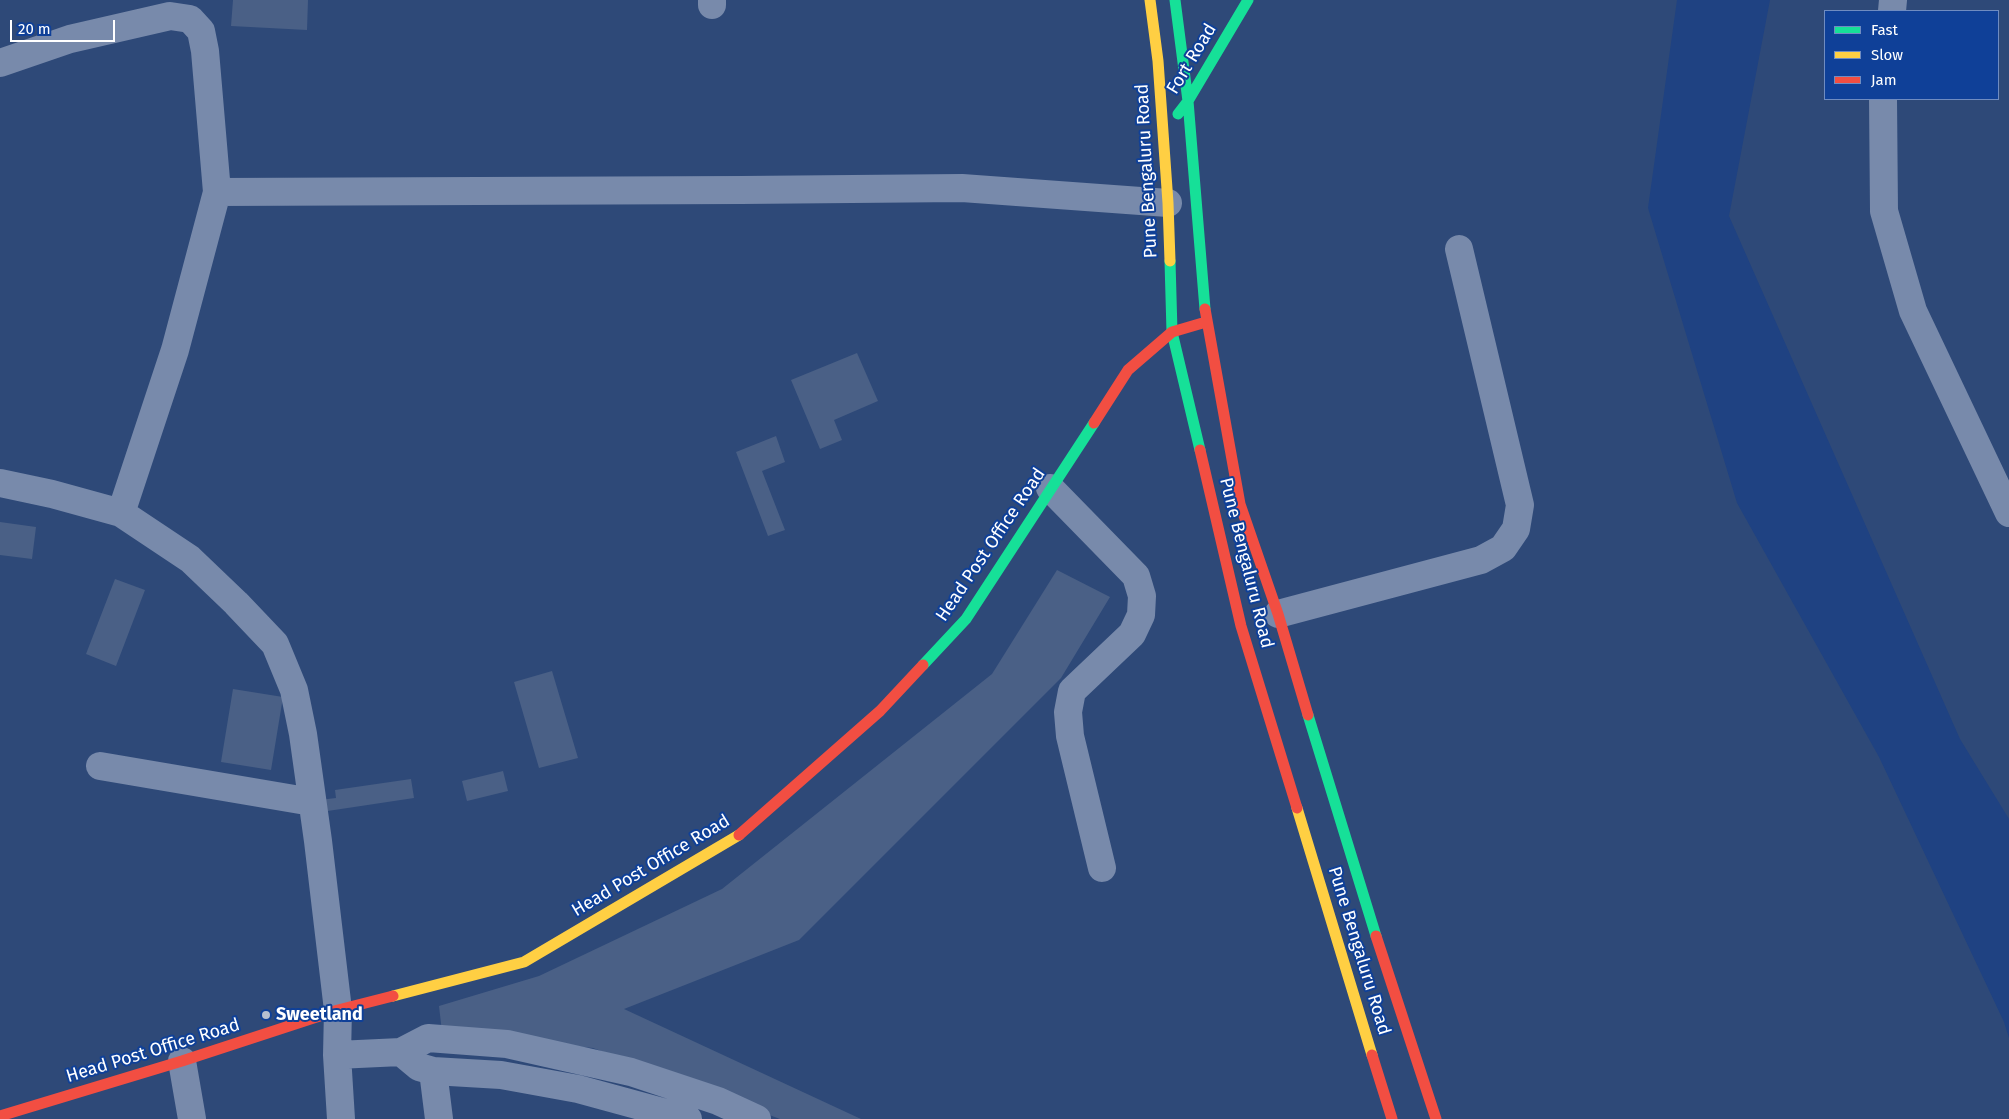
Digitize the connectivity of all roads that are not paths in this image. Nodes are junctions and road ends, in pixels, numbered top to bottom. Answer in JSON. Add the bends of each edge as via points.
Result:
{"nodes":[{"id":1,"x":1150,"y":0,"type":"edge"},
{"id":2,"x":1175,"y":0,"type":"edge"},
{"id":3,"x":1248,"y":0,"type":"edge"},
{"id":4,"x":0,"y":63,"type":"edge"},
{"id":5,"x":1883,"y":100,"type":"edge"},
{"id":6,"x":1188,"y":101,"type":"junction"},
{"id":7,"x":1163,"y":134,"type":"junction"},
{"id":8,"x":217,"y":192,"type":"junction"},
{"id":9,"x":1168,"y":203,"type":"junction"},
{"id":10,"x":1459,"y":249,"type":"dead end"},
{"id":11,"x":1206,"y":322,"type":"junction"},
{"id":12,"x":1172,"y":332,"type":"junction"},
{"id":13,"x":0,"y":484,"type":"edge"},
{"id":14,"x":1050,"y":488,"type":"junction"},
{"id":15,"x":121,"y":513,"type":"junction"},
{"id":16,"x":2009,"y":513,"type":"edge"},
{"id":17,"x":1278,"y":614,"type":"junction"},
{"id":18,"x":100,"y":766,"type":"dead end"},
{"id":19,"x":312,"y":802,"type":"junction"},
{"id":20,"x":1102,"y":868,"type":"dead end"},
{"id":21,"x":338,"y":1010,"type":"junction"},
{"id":22,"x":401,"y":1052,"type":"junction"},
{"id":23,"x":337,"y":1055,"type":"junction"},
{"id":24,"x":182,"y":1061,"type":"junction"},
{"id":25,"x":433,"y":1071,"type":"junction"},
{"id":26,"x":0,"y":1116,"type":"edge"},
{"id":27,"x":192,"y":1119,"type":"edge"},
{"id":28,"x":341,"y":1119,"type":"edge"},
{"id":29,"x":439,"y":1119,"type":"edge"},
{"id":30,"x":688,"y":1119,"type":"edge"},
{"id":31,"x":757,"y":1119,"type":"edge"},
{"id":32,"x":1392,"y":1119,"type":"edge"},
{"id":33,"x":1436,"y":1119,"type":"edge"}],
"edges":[{"from":1,"to":7,"type":"main road","name":"Pune Bengaluru Road"},
{"from":2,"to":6,"type":"main road"},
{"from":3,"to":6,"type":"main road","name":"Fort Road"},
{"from":4,"to":8,"type":"street","via":[[70,39],[170,16],[190,19],[201,31],[205,51]]},
{"from":5,"to":16,"type":"street","via":[[1884,211],[1914,311]]},
{"from":6,"to":7,"type":"main road","name":"Fort Road"},
{"from":6,"to":11,"type":"main road"},
{"from":7,"to":9,"type":"main road","name":"Pune Bengaluru Road"},
{"from":8,"to":9,"type":"street","via":[[962,188]]},
{"from":8,"to":15,"type":"street","via":[[176,350]]},
{"from":9,"to":12,"type":"main road","name":"Pune Bengaluru Road"},
{"from":10,"to":17,"type":"street","via":[[1520,505],[1516,529],[1503,548],[1481,560]]},
{"from":11,"to":12,"type":"main road","name":"Head Post Office Road"},
{"from":11,"to":17,"type":"main road","via":[[1240,504]]},
{"from":12,"to":14,"type":"main road","name":"Head Post Office Road","via":[[1128,370]]},
{"from":12,"to":32,"type":"main road","name":"Pune Bengaluru Road","via":[[1241,626]]},
{"from":13,"to":15,"type":"street"},
{"from":14,"to":20,"type":"street","via":[[1136,576],[1142,596],[1141,615],[1132,634],[1072,690],[1068,712],[1070,736]]},
{"from":14,"to":21,"type":"main road","name":"Head Post Office Road","via":[[966,619],[880,711],[734,838],[524,962]]},
{"from":15,"to":19,"type":"street","via":[[190,559],[275,644],[294,690]]},
{"from":17,"to":33,"type":"main road","via":[[1355,871]]},
{"from":18,"to":19,"type":"street"},
{"from":19,"to":21,"type":"street"},
{"from":21,"to":23,"type":"street"},
{"from":21,"to":24,"type":"main road","name":"Head Post Office Road"},
{"from":22,"to":23,"type":"street"},
{"from":22,"to":25,"type":"street","via":[[419,1067]]},
{"from":22,"to":31,"type":"street","via":[[428,1038],[507,1044],[631,1072],[718,1101]]},
{"from":23,"to":28,"type":"street"},
{"from":24,"to":26,"type":"main road","name":"Head Post Office Road"},
{"from":24,"to":27,"type":"street"},
{"from":25,"to":29,"type":"street"},
{"from":25,"to":30,"type":"street","via":[[501,1075],[578,1088]]}]}
